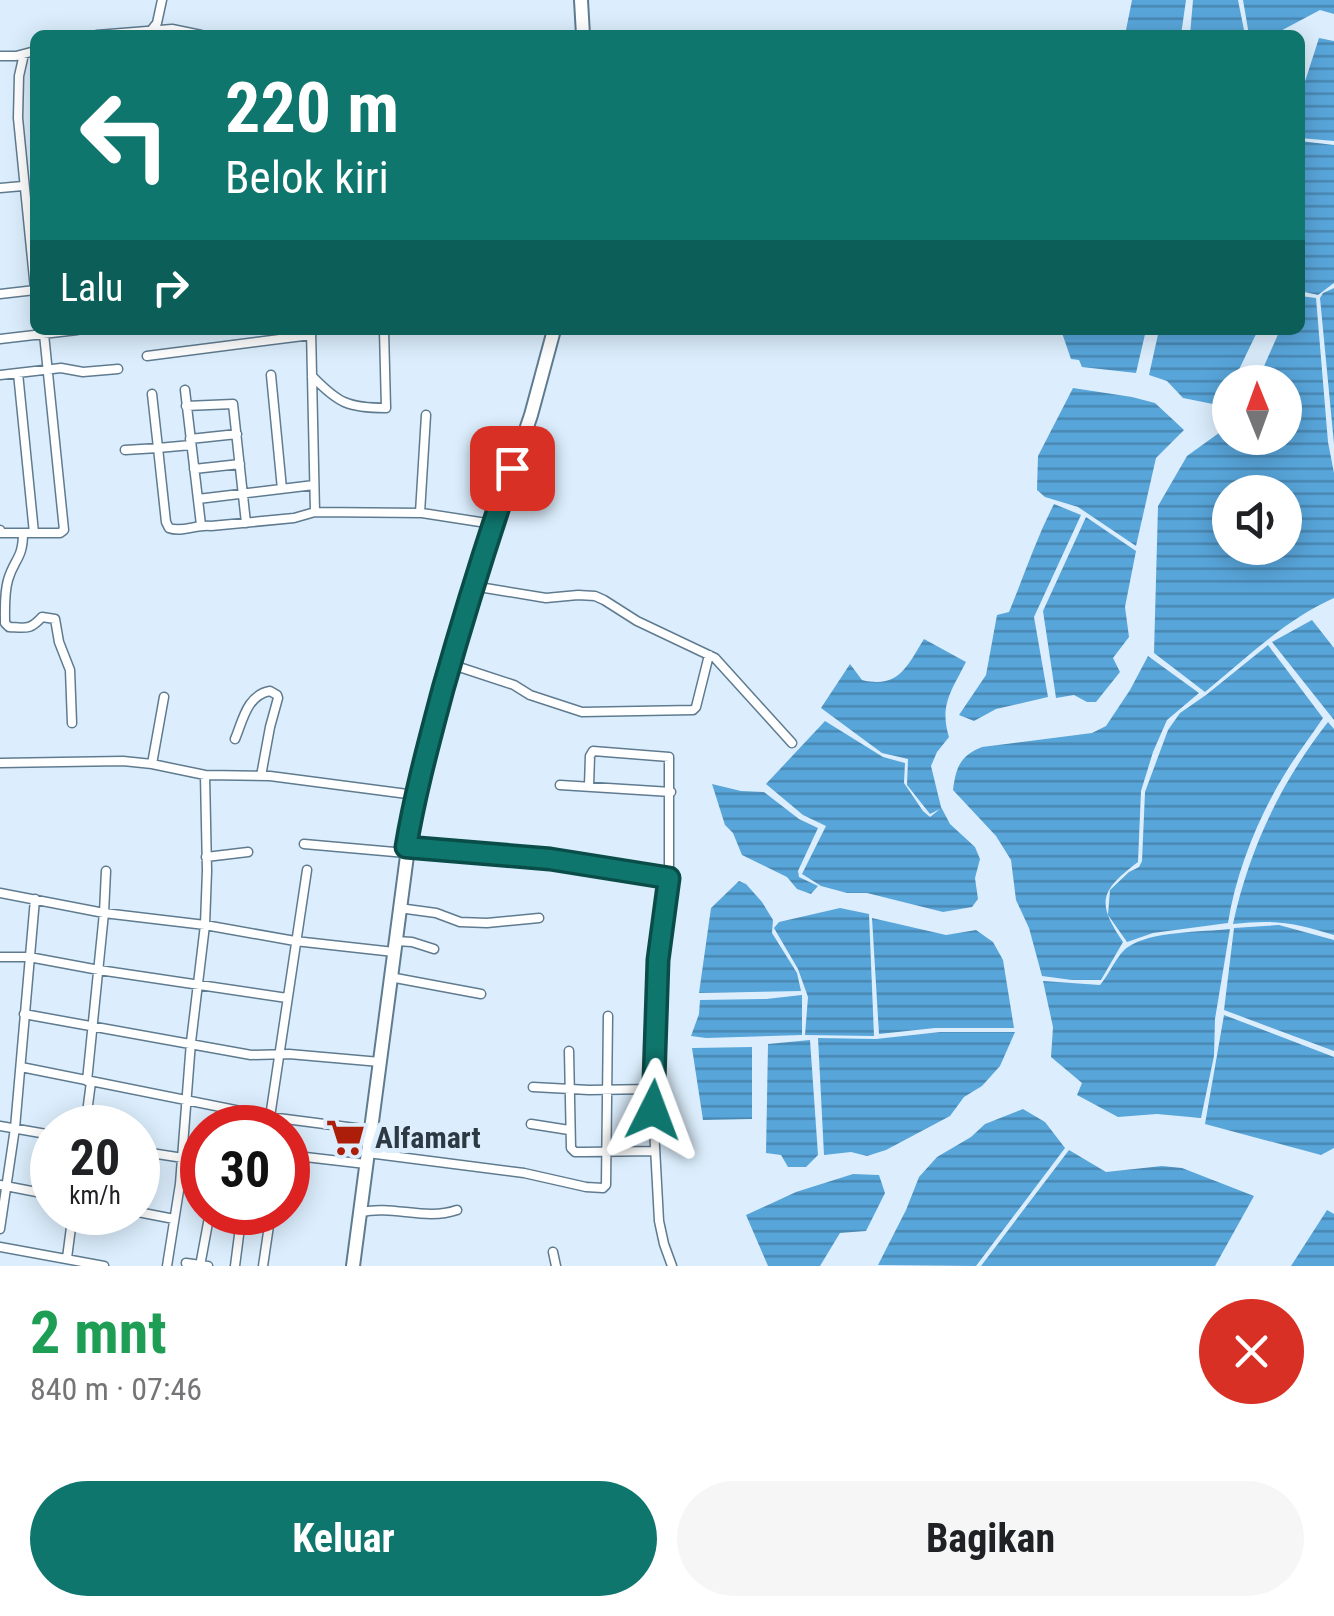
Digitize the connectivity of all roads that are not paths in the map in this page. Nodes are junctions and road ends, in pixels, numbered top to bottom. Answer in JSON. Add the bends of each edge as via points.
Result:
{"nodes":[{"id":1,"x":162,"y":0,"type":"edge"},
{"id":2,"x":581,"y":0,"type":"edge"},
{"id":3,"x":152,"y":30,"type":"edge"},
{"id":4,"x":583,"y":30,"type":"edge"},
{"id":5,"x":30,"y":52,"type":"edge"},
{"id":6,"x":24,"y":54,"type":"junction"},
{"id":7,"x":0,"y":56,"type":"edge"},
{"id":8,"x":24,"y":186,"type":"junction"},
{"id":9,"x":0,"y":188,"type":"edge"},
{"id":10,"x":30,"y":243,"type":"edge"},
{"id":11,"x":30,"y":291,"type":"edge"},
{"id":12,"x":0,"y":294,"type":"edge"},
{"id":13,"x":35,"y":335,"type":"edge"},
{"id":14,"x":44,"y":335,"type":"edge"},
{"id":15,"x":296,"y":335,"type":"edge"},
{"id":16,"x":310,"y":335,"type":"edge"},
{"id":17,"x":384,"y":335,"type":"edge"},
{"id":18,"x":553,"y":335,"type":"edge"},
{"id":19,"x":0,"y":339,"type":"edge"},
{"id":20,"x":147,"y":356,"type":"dead end"},
{"id":21,"x":118,"y":368,"type":"dead end"},
{"id":22,"x":47,"y":369,"type":"junction"},
{"id":23,"x":18,"y":373,"type":"junction"},
{"id":24,"x":0,"y":375,"type":"edge"},
{"id":25,"x":271,"y":375,"type":"dead end"},
{"id":26,"x":312,"y":376,"type":"junction"},
{"id":27,"x":184,"y":390,"type":"dead end"},
{"id":28,"x":152,"y":394,"type":"dead end"},
{"id":29,"x":186,"y":406,"type":"junction"},
{"id":30,"x":426,"y":415,"type":"dead end"},
{"id":31,"x":237,"y":434,"type":"junction"},
{"id":32,"x":191,"y":442,"type":"junction"},
{"id":33,"x":158,"y":448,"type":"junction"},
{"id":34,"x":125,"y":450,"type":"dead end"},
{"id":35,"x":240,"y":464,"type":"junction"},
{"id":36,"x":194,"y":469,"type":"junction"},
{"id":37,"x":314,"y":485,"type":"junction"},
{"id":38,"x":282,"y":489,"type":"junction"},
{"id":39,"x":243,"y":494,"type":"junction"},
{"id":40,"x":198,"y":499,"type":"junction"},
{"id":41,"x":315,"y":512,"type":"junction"},
{"id":42,"x":420,"y":513,"type":"junction"},
{"id":43,"x":246,"y":522,"type":"junction"},
{"id":44,"x":493,"y":524,"type":"junction"},
{"id":45,"x":201,"y":525,"type":"junction"},
{"id":46,"x":0,"y":530,"type":"edge"},
{"id":47,"x":34,"y":533,"type":"junction"},
{"id":48,"x":23,"y":534,"type":"junction"},
{"id":49,"x":473,"y":586,"type":"junction"},
{"id":50,"x":709,"y":654,"type":"junction"},
{"id":51,"x":450,"y":664,"type":"junction"},
{"id":52,"x":164,"y":697,"type":"dead end"},
{"id":53,"x":72,"y":723,"type":"dead end"},
{"id":54,"x":235,"y":739,"type":"dead end"},
{"id":55,"x":792,"y":743,"type":"dead end"},
{"id":56,"x":0,"y":763,"type":"edge"},
{"id":57,"x":152,"y":764,"type":"junction"},
{"id":58,"x":205,"y":775,"type":"junction"},
{"id":59,"x":262,"y":776,"type":"junction"},
{"id":60,"x":560,"y":785,"type":"dead end"},
{"id":61,"x":589,"y":786,"type":"junction"},
{"id":62,"x":670,"y":792,"type":"junction"},
{"id":63,"x":415,"y":795,"type":"junction"},
{"id":64,"x":304,"y":844,"type":"dead end"},
{"id":65,"x":406,"y":850,"type":"junction"},
{"id":66,"x":248,"y":852,"type":"dead end"},
{"id":67,"x":206,"y":857,"type":"junction"},
{"id":68,"x":307,"y":870,"type":"dead end"},
{"id":69,"x":106,"y":871,"type":"dead end"},
{"id":70,"x":669,"y":878,"type":"junction"},
{"id":71,"x":0,"y":893,"type":"edge"},
{"id":72,"x":35,"y":899,"type":"junction"},
{"id":73,"x":399,"y":908,"type":"junction"},
{"id":74,"x":104,"y":912,"type":"junction"},
{"id":75,"x":538,"y":918,"type":"dead end"},
{"id":76,"x":205,"y":926,"type":"junction"},
{"id":77,"x":296,"y":941,"type":"junction"},
{"id":78,"x":394,"y":947,"type":"junction"},
{"id":79,"x":434,"y":948,"type":"dead end"},
{"id":80,"x":0,"y":957,"type":"edge"},
{"id":81,"x":29,"y":958,"type":"junction"},
{"id":82,"x":98,"y":970,"type":"junction"},
{"id":83,"x":390,"y":977,"type":"junction"},
{"id":84,"x":198,"y":984,"type":"junction"},
{"id":85,"x":480,"y":994,"type":"dead end"},
{"id":86,"x":287,"y":998,"type":"junction"},
{"id":87,"x":24,"y":1014,"type":"junction"},
{"id":88,"x":608,"y":1016,"type":"dead end"},
{"id":89,"x":93,"y":1025,"type":"junction"},
{"id":90,"x":191,"y":1042,"type":"junction"},
{"id":91,"x":568,"y":1051,"type":"dead end"},
{"id":92,"x":278,"y":1055,"type":"junction"},
{"id":93,"x":380,"y":1062,"type":"junction"},
{"id":94,"x":21,"y":1067,"type":"junction"},
{"id":95,"x":89,"y":1082,"type":"junction"},
{"id":96,"x":533,"y":1087,"type":"dead end"},
{"id":97,"x":654,"y":1089,"type":"junction"},
{"id":98,"x":569,"y":1090,"type":"junction"},
{"id":99,"x":608,"y":1090,"type":"junction"},
{"id":100,"x":186,"y":1101,"type":"junction"},
{"id":101,"x":87,"y":1105,"type":"edge"},
{"id":102,"x":186,"y":1105,"type":"edge"},
{"id":103,"x":207,"y":1105,"type":"edge"},
{"id":104,"x":272,"y":1105,"type":"edge"},
{"id":105,"x":310,"y":1122,"type":"edge"},
{"id":106,"x":531,"y":1124,"type":"dead end"},
{"id":107,"x":0,"y":1126,"type":"edge"},
{"id":108,"x":15,"y":1128,"type":"junction"},
{"id":109,"x":370,"y":1130,"type":"junction"},
{"id":110,"x":569,"y":1130,"type":"junction"},
{"id":111,"x":30,"y":1131,"type":"edge"},
{"id":112,"x":655,"y":1151,"type":"junction"},
{"id":113,"x":607,"y":1152,"type":"junction"},
{"id":114,"x":310,"y":1157,"type":"edge"},
{"id":115,"x":367,"y":1159,"type":"junction"},
{"id":116,"x":180,"y":1184,"type":"edge"},
{"id":117,"x":3,"y":1185,"type":"edge"},
{"id":118,"x":30,"y":1191,"type":"edge"},
{"id":119,"x":457,"y":1210,"type":"dead end"},
{"id":120,"x":361,"y":1212,"type":"junction"},
{"id":121,"x":160,"y":1216,"type":"edge"},
{"id":122,"x":174,"y":1219,"type":"junction"},
{"id":123,"x":0,"y":1228,"type":"edge"},
{"id":124,"x":71,"y":1235,"type":"edge"},
{"id":125,"x":206,"y":1235,"type":"edge"},
{"id":126,"x":239,"y":1235,"type":"edge"},
{"id":127,"x":268,"y":1235,"type":"edge"},
{"id":128,"x":0,"y":1247,"type":"edge"},
{"id":129,"x":552,"y":1252,"type":"dead end"},
{"id":130,"x":68,"y":1261,"type":"edge"},
{"id":131,"x":186,"y":1263,"type":"dead end"},
{"id":132,"x":200,"y":1265,"type":"edge"},
{"id":133,"x":104,"y":1266,"type":"edge"},
{"id":134,"x":167,"y":1266,"type":"edge"},
{"id":135,"x":208,"y":1266,"type":"edge"},
{"id":136,"x":235,"y":1266,"type":"edge"},
{"id":137,"x":263,"y":1266,"type":"edge"},
{"id":138,"x":353,"y":1266,"type":"edge"},
{"id":139,"x":556,"y":1266,"type":"edge"},
{"id":140,"x":672,"y":1266,"type":"edge"}],
"edges":[{"from":1,"to":3,"type":"street"},
{"from":2,"to":4,"type":"highway"},
{"from":5,"to":6,"type":"street"},
{"from":6,"to":7,"type":"street"},
{"from":6,"to":8,"type":"street","via":[[18,104]]},
{"from":8,"to":9,"type":"street"},
{"from":8,"to":10,"type":"street"},
{"from":11,"to":12,"type":"street"},
{"from":13,"to":19,"type":"street"},
{"from":14,"to":22,"type":"street"},
{"from":15,"to":20,"type":"street"},
{"from":16,"to":26,"type":"street"},
{"from":17,"to":26,"type":"street","via":[[386,408],[355,408],[332,398]]},
{"from":18,"to":44,"type":"highway"},
{"from":21,"to":22,"type":"street"},
{"from":22,"to":23,"type":"street"},
{"from":22,"to":47,"type":"street","via":[[64,530]]},
{"from":23,"to":24,"type":"street"},
{"from":23,"to":47,"type":"street"},
{"from":25,"to":38,"type":"street"},
{"from":26,"to":37,"type":"street"},
{"from":27,"to":29,"type":"street"},
{"from":28,"to":33,"type":"street"},
{"from":29,"to":31,"type":"street","via":[[233,404]]},
{"from":29,"to":32,"type":"street"},
{"from":30,"to":42,"type":"street"},
{"from":31,"to":32,"type":"street"},
{"from":31,"to":35,"type":"street"},
{"from":32,"to":33,"type":"street"},
{"from":32,"to":36,"type":"street"},
{"from":33,"to":34,"type":"street"},
{"from":33,"to":45,"type":"street","via":[[169,528]]},
{"from":35,"to":36,"type":"street"},
{"from":35,"to":39,"type":"street"},
{"from":36,"to":40,"type":"street"},
{"from":37,"to":38,"type":"street"},
{"from":37,"to":41,"type":"street"},
{"from":38,"to":39,"type":"street"},
{"from":39,"to":40,"type":"street"},
{"from":39,"to":43,"type":"street"},
{"from":40,"to":45,"type":"street"},
{"from":41,"to":42,"type":"street"},
{"from":41,"to":43,"type":"street"},
{"from":42,"to":44,"type":"street"},
{"from":43,"to":45,"type":"street"},
{"from":44,"to":49,"type":"highway"},
{"from":46,"to":48,"type":"street"},
{"from":47,"to":48,"type":"street"},
{"from":48,"to":53,"type":"street","via":[[22,556],[6,586],[5,623],[55,620],[70,670]]},
{"from":49,"to":50,"type":"street","via":[[546,598],[595,596]]},
{"from":49,"to":51,"type":"highway"},
{"from":50,"to":51,"type":"street","via":[[693,710],[582,712]]},
{"from":50,"to":55,"type":"street"},
{"from":51,"to":63,"type":"highway"},
{"from":52,"to":57,"type":"street"},
{"from":54,"to":59,"type":"street","via":[[256,695],[277,695]]},
{"from":56,"to":57,"type":"street"},
{"from":57,"to":58,"type":"street"},
{"from":58,"to":59,"type":"street"},
{"from":58,"to":67,"type":"street"},
{"from":59,"to":63,"type":"street"},
{"from":60,"to":61,"type":"street"},
{"from":61,"to":62,"type":"street"},
{"from":61,"to":62,"type":"street","via":[[591,753],[634,753],[670,757]]},
{"from":62,"to":70,"type":"street"},
{"from":63,"to":65,"type":"highway"},
{"from":64,"to":65,"type":"street"},
{"from":65,"to":70,"type":"street","via":[[550,859]]},
{"from":65,"to":73,"type":"highway"},
{"from":66,"to":67,"type":"street"},
{"from":67,"to":76,"type":"street"},
{"from":68,"to":77,"type":"street"},
{"from":69,"to":74,"type":"street"},
{"from":70,"to":97,"type":"street","via":[[656,974]]},
{"from":71,"to":72,"type":"street"},
{"from":72,"to":74,"type":"street"},
{"from":72,"to":81,"type":"street"},
{"from":73,"to":75,"type":"street","via":[[456,922]]},
{"from":73,"to":78,"type":"highway"},
{"from":74,"to":76,"type":"street"},
{"from":74,"to":82,"type":"street"},
{"from":76,"to":77,"type":"street"},
{"from":76,"to":84,"type":"street"},
{"from":77,"to":78,"type":"street"},
{"from":77,"to":86,"type":"street"},
{"from":78,"to":79,"type":"street","via":[[412,942]]},
{"from":78,"to":83,"type":"highway"},
{"from":80,"to":81,"type":"street"},
{"from":81,"to":82,"type":"street"},
{"from":81,"to":87,"type":"street"},
{"from":82,"to":84,"type":"street"},
{"from":82,"to":89,"type":"street"},
{"from":83,"to":85,"type":"street"},
{"from":83,"to":93,"type":"highway"},
{"from":84,"to":86,"type":"street"},
{"from":84,"to":90,"type":"street"},
{"from":86,"to":92,"type":"street"},
{"from":87,"to":89,"type":"street"},
{"from":87,"to":94,"type":"street"},
{"from":88,"to":99,"type":"street"},
{"from":89,"to":90,"type":"street"},
{"from":89,"to":95,"type":"street"},
{"from":90,"to":92,"type":"street"},
{"from":90,"to":100,"type":"street"},
{"from":91,"to":98,"type":"street"},
{"from":92,"to":93,"type":"street"},
{"from":92,"to":104,"type":"street"},
{"from":93,"to":109,"type":"highway"},
{"from":94,"to":95,"type":"street"},
{"from":94,"to":108,"type":"street"},
{"from":95,"to":100,"type":"street"},
{"from":95,"to":101,"type":"street"},
{"from":96,"to":98,"type":"street"},
{"from":97,"to":99,"type":"street"},
{"from":97,"to":112,"type":"street"},
{"from":98,"to":99,"type":"street"},
{"from":98,"to":110,"type":"street"},
{"from":99,"to":113,"type":"street"},
{"from":100,"to":102,"type":"street"},
{"from":100,"to":103,"type":"street"},
{"from":105,"to":109,"type":"street"},
{"from":106,"to":110,"type":"street"},
{"from":107,"to":108,"type":"street"},
{"from":108,"to":111,"type":"street"},
{"from":108,"to":117,"type":"street"},
{"from":109,"to":115,"type":"highway"},
{"from":110,"to":113,"type":"street","via":[[572,1150]]},
{"from":112,"to":113,"type":"street"},
{"from":112,"to":140,"type":"street","via":[[659,1221]]},
{"from":113,"to":115,"type":"street","via":[[601,1189],[524,1173]]},
{"from":114,"to":115,"type":"street"},
{"from":115,"to":120,"type":"highway"},
{"from":116,"to":122,"type":"street"},
{"from":117,"to":118,"type":"street"},
{"from":117,"to":123,"type":"street"},
{"from":119,"to":120,"type":"street","via":[[441,1216]]},
{"from":120,"to":138,"type":"highway"},
{"from":121,"to":122,"type":"street"},
{"from":122,"to":134,"type":"street"},
{"from":124,"to":130,"type":"street"},
{"from":125,"to":132,"type":"street"},
{"from":126,"to":136,"type":"street"},
{"from":127,"to":137,"type":"street"},
{"from":128,"to":130,"type":"street"},
{"from":129,"to":139,"type":"street"},
{"from":130,"to":133,"type":"street"},
{"from":131,"to":132,"type":"street"},
{"from":132,"to":135,"type":"street"}]}
